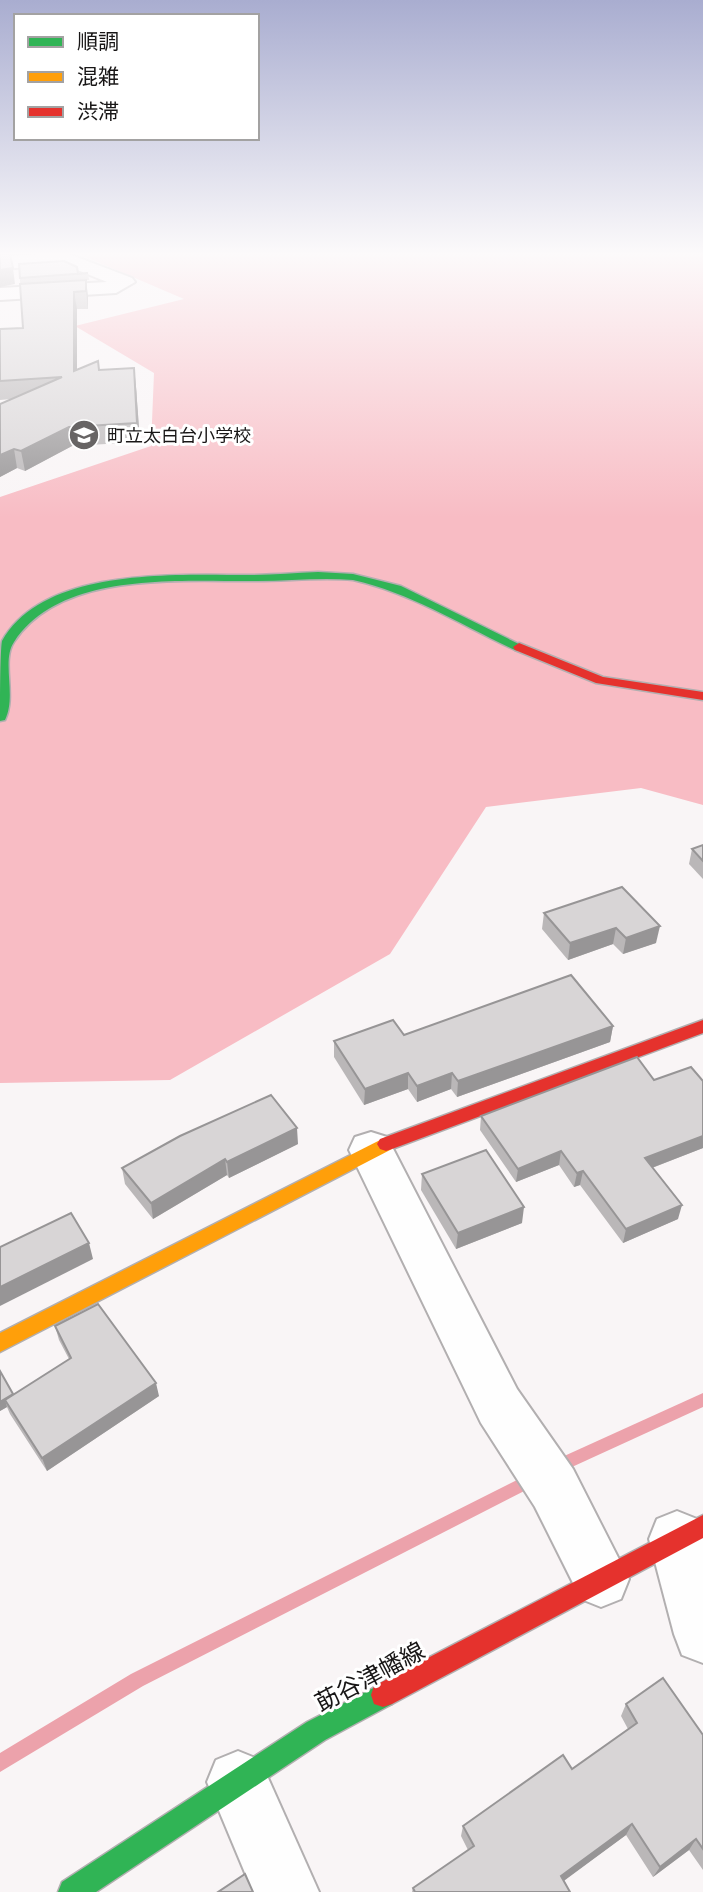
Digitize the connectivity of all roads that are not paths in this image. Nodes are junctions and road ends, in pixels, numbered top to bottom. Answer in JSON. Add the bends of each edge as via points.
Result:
{"nodes":[{"id":1,"x":703,"y":696,"type":"edge"},
{"id":2,"x":0,"y":717,"type":"edge"},
{"id":3,"x":703,"y":1026,"type":"edge"},
{"id":4,"x":371,"y":1150,"type":"junction"},
{"id":5,"x":0,"y":1343,"type":"edge"},
{"id":6,"x":690,"y":1533,"type":"edge"},
{"id":7,"x":601,"y":1579,"type":"junction"},
{"id":8,"x":703,"y":1634,"type":"edge"},
{"id":9,"x":238,"y":1782,"type":"junction"},
{"id":10,"x":72,"y":1892,"type":"edge"},
{"id":11,"x":286,"y":1892,"type":"edge"}],
"edges":[{"from":1,"to":2,"type":"street","via":[[600,680],[493,636],[410,592],[352,577],[129,580],[61,598],[24,620],[4,646],[5,705]]},
{"from":3,"to":4,"type":"street"},
{"from":4,"to":5,"type":"street"},
{"from":4,"to":7,"type":"street","via":[[499,1406],[554,1488]]},
{"from":6,"to":7,"type":"street","name":"莇谷津幡線"},
{"from":6,"to":8,"type":"street"},
{"from":7,"to":9,"type":"street","name":"莇谷津幡線","via":[[316,1731]]},
{"from":9,"to":10,"type":"street","name":"莇谷津幡線"},
{"from":9,"to":11,"type":"street"}]}
